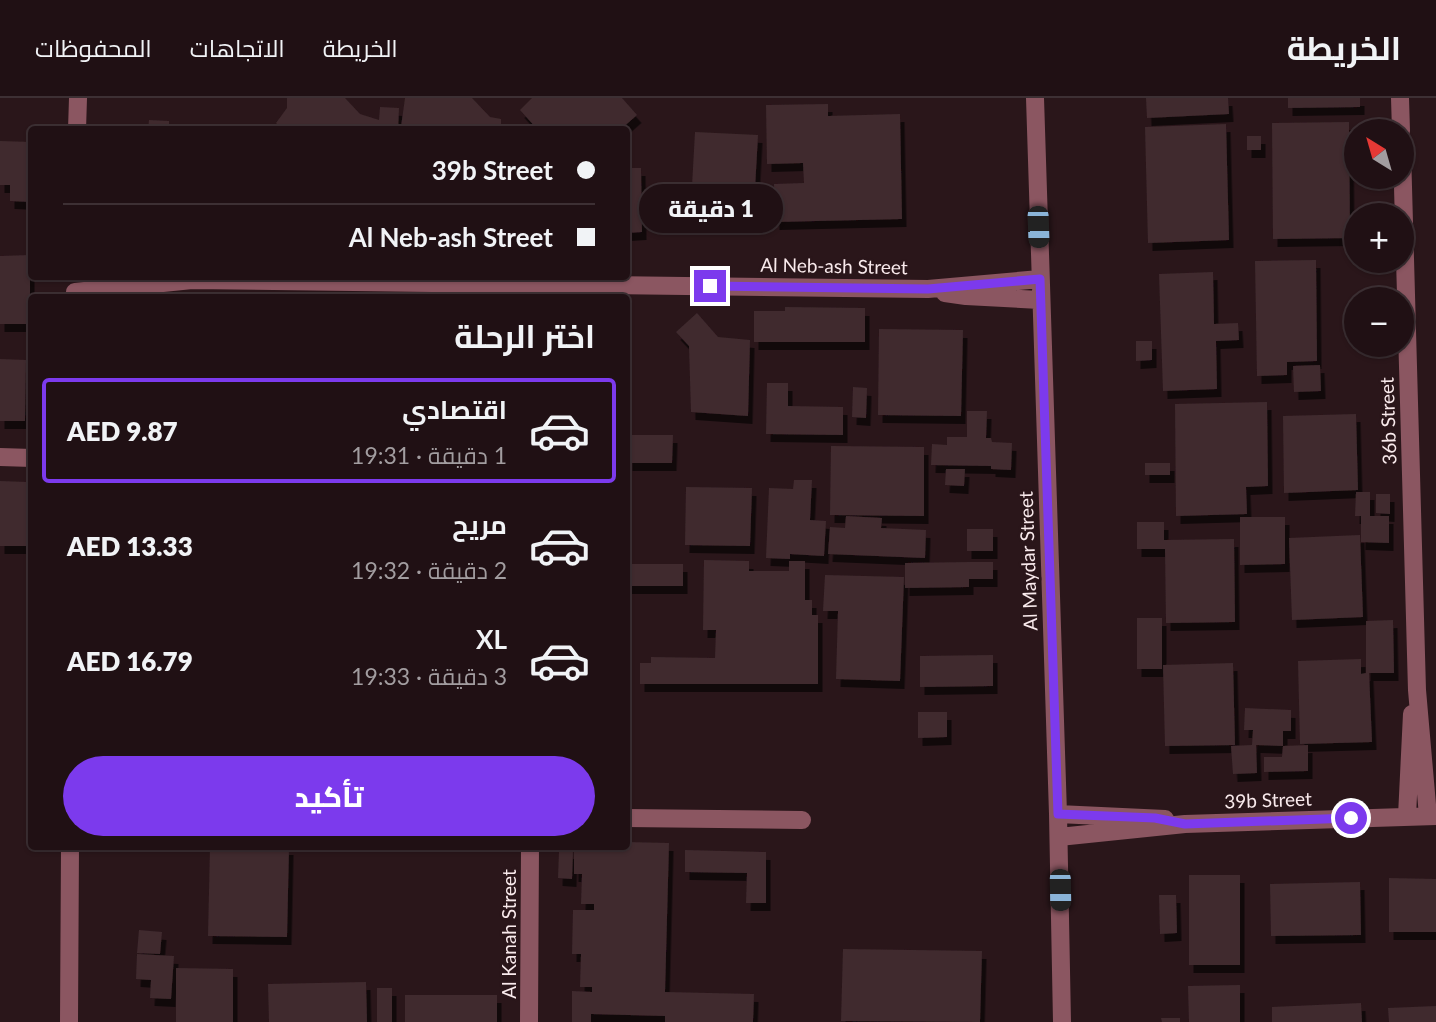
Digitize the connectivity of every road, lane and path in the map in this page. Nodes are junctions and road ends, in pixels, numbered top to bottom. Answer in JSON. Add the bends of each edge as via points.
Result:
{"nodes":[{"id":1,"x":78,"y":98,"type":"edge"},
{"id":2,"x":1035,"y":98,"type":"edge"},
{"id":3,"x":1400,"y":98,"type":"edge"},
{"id":4,"x":1401,"y":119,"type":"edge"},
{"id":5,"x":77,"y":126,"type":"edge"},
{"id":6,"x":1403,"y":189,"type":"edge"},
{"id":7,"x":1040,"y":279,"type":"junction"},
{"id":8,"x":165,"y":280,"type":"edge"},
{"id":9,"x":237,"y":280,"type":"edge"},
{"id":10,"x":75,"y":289,"type":"edge"},
{"id":11,"x":928,"y":289,"type":"junction"},
{"id":12,"x":522,"y":291,"type":"edge"},
{"id":13,"x":545,"y":291,"type":"edge"},
{"id":14,"x":1040,"y":300,"type":"junction"},
{"id":15,"x":0,"y":457,"type":"edge"},
{"id":16,"x":28,"y":458,"type":"edge"},
{"id":17,"x":1417,"y":690,"type":"junction"},
{"id":18,"x":1058,"y":814,"type":"junction"},
{"id":19,"x":1406,"y":816,"type":"junction"},
{"id":20,"x":1432,"y":816,"type":"edge"},
{"id":21,"x":630,"y":818,"type":"edge"},
{"id":22,"x":802,"y":820,"type":"dead end"},
{"id":23,"x":1185,"y":824,"type":"junction"},
{"id":24,"x":1059,"y":837,"type":"junction"},
{"id":25,"x":70,"y":850,"type":"edge"},
{"id":26,"x":530,"y":850,"type":"edge"},
{"id":27,"x":69,"y":1022,"type":"edge"},
{"id":28,"x":529,"y":1022,"type":"edge"},
{"id":29,"x":1062,"y":1022,"type":"edge"}],
"edges":[{"from":1,"to":5,"type":"street"},
{"from":2,"to":7,"type":"street","name":"Al Maydar Street"},
{"from":3,"to":4,"type":"street"},
{"from":6,"to":17,"type":"street","name":"36b Street"},
{"from":7,"to":11,"type":"street","name":"Al Neb-ash Street"},
{"from":7,"to":14,"type":"street","name":"Al Maydar Street"},
{"from":8,"to":10,"type":"street","name":"Al Neb-ash Street"},
{"from":9,"to":12,"type":"street","name":"Al Neb-ash Street"},
{"from":11,"to":13,"type":"street","name":"Al Neb-ash Street"},
{"from":11,"to":14,"type":"street","name":"Al Neb-ash Street"},
{"from":12,"to":13,"type":"street","name":"Al Neb-ash Street"},
{"from":14,"to":18,"type":"street","name":"Al Maydar Street"},
{"from":15,"to":16,"type":"street"},
{"from":17,"to":19,"type":"street","name":"36b Street"},
{"from":17,"to":20,"type":"street","name":"36b Street"},
{"from":18,"to":23,"type":"street","name":"39b Street","via":[[1155,818]]},
{"from":18,"to":24,"type":"street","name":"Al Maydar Street"},
{"from":19,"to":20,"type":"street","name":"39b Street"},
{"from":19,"to":23,"type":"street","name":"39b Street"},
{"from":21,"to":22,"type":"street"},
{"from":23,"to":24,"type":"street","name":"39b Street"},
{"from":24,"to":29,"type":"street","name":"Al Maydar Street"},
{"from":25,"to":27,"type":"street"},
{"from":26,"to":28,"type":"street","name":"Al Kanah Street"}]}
